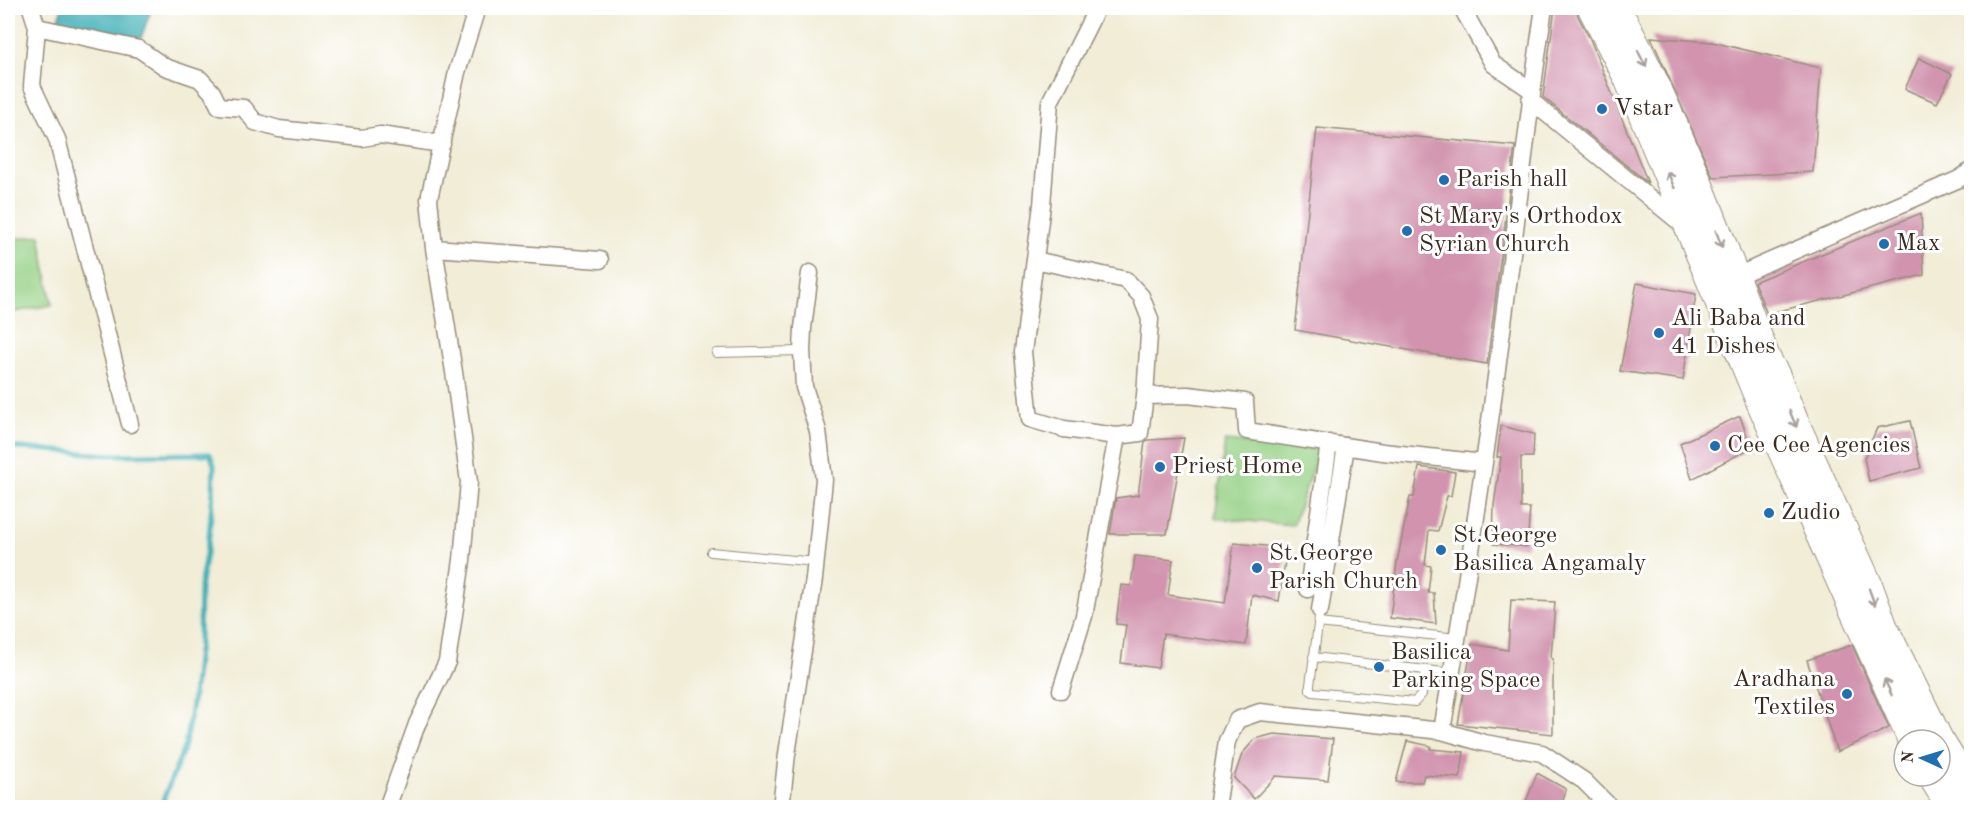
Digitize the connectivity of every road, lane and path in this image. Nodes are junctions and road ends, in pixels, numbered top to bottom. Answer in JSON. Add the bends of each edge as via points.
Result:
{"nodes":[{"id":1,"x":31,"y":8,"type":"edge"},
{"id":2,"x":477,"y":8,"type":"edge"},
{"id":3,"x":1097,"y":8,"type":"edge"},
{"id":4,"x":1462,"y":8,"type":"edge"},
{"id":5,"x":1544,"y":8,"type":"edge"},
{"id":6,"x":1593,"y":8,"type":"edge"},
{"id":7,"x":1615,"y":8,"type":"edge"},
{"id":8,"x":37,"y":27,"type":"junction"},
{"id":9,"x":1531,"y":95,"type":"junction"},
{"id":10,"x":442,"y":144,"type":"junction"},
{"id":11,"x":1971,"y":170,"type":"edge"},
{"id":12,"x":1693,"y":233,"type":"junction"},
{"id":13,"x":434,"y":248,"type":"junction"},
{"id":14,"x":600,"y":260,"type":"dead end"},
{"id":15,"x":1035,"y":260,"type":"junction"},
{"id":16,"x":810,"y":273,"type":"dead end"},
{"id":17,"x":1734,"y":277,"type":"junction"},
{"id":18,"x":802,"y":351,"type":"junction"},
{"id":19,"x":716,"y":353,"type":"dead end"},
{"id":20,"x":1145,"y":396,"type":"junction"},
{"id":21,"x":130,"y":424,"type":"dead end"},
{"id":22,"x":1117,"y":435,"type":"junction"},
{"id":23,"x":1329,"y":443,"type":"junction"},
{"id":24,"x":1346,"y":446,"type":"junction"},
{"id":25,"x":1484,"y":463,"type":"junction"},
{"id":26,"x":711,"y":552,"type":"dead end"},
{"id":27,"x":816,"y":562,"type":"junction"},
{"id":28,"x":1308,"y":589,"type":"dead end"},
{"id":29,"x":1319,"y":616,"type":"junction"},
{"id":30,"x":1457,"y":638,"type":"junction"},
{"id":31,"x":1313,"y":657,"type":"junction"},
{"id":32,"x":1425,"y":670,"type":"junction"},
{"id":33,"x":1452,"y":673,"type":"junction"},
{"id":34,"x":1061,"y":690,"type":"dead end"},
{"id":35,"x":1908,"y":728,"type":"edge"},
{"id":36,"x":1932,"y":728,"type":"edge"},
{"id":37,"x":1442,"y":731,"type":"junction"},
{"id":38,"x":1952,"y":764,"type":"edge"},
{"id":39,"x":1941,"y":788,"type":"edge"},
{"id":40,"x":1971,"y":795,"type":"edge"},
{"id":41,"x":387,"y":807,"type":"edge"},
{"id":42,"x":781,"y":807,"type":"edge"},
{"id":43,"x":1217,"y":807,"type":"edge"},
{"id":44,"x":1611,"y":807,"type":"edge"},
{"id":45,"x":1953,"y":807,"type":"edge"}],
"edges":[{"from":1,"to":8,"type":"street"},
{"from":2,"to":10,"type":"street","via":[[457,72]]},
{"from":3,"to":15,"type":"street","via":[[1050,102]]},
{"from":4,"to":9,"type":"street","via":[[1493,64]]},
{"from":5,"to":9,"type":"street"},
{"from":12,"to":6,"type":"highway","one_way":true,"via":[[1629,78]]},
{"from":7,"to":17,"type":"highway","one_way":true,"via":[[1658,91]]},
{"from":8,"to":10,"type":"street","via":[[139,49],[165,67],[200,78],[219,106],[244,108],[255,122],[279,129],[362,138],[380,135]]},
{"from":8,"to":21,"type":"street","via":[[32,86],[57,139]]},
{"from":9,"to":12,"type":"street"},
{"from":9,"to":25,"type":"street"},
{"from":10,"to":13,"type":"street","via":[[429,199]]},
{"from":11,"to":17,"type":"street","via":[[1959,179]]},
{"from":35,"to":12,"type":"highway","one_way":true,"via":[[1761,401]]},
{"from":13,"to":14,"type":"street"},
{"from":13,"to":41,"type":"street","via":[[469,482],[447,662],[417,724]]},
{"from":15,"to":20,"type":"street","via":[[1126,280],[1141,296],[1150,319]]},
{"from":15,"to":22,"type":"street","via":[[1023,352],[1030,419],[1064,429]]},
{"from":16,"to":18,"type":"street"},
{"from":17,"to":36,"type":"highway","one_way":true,"via":[[1765,358],[1882,626]]},
{"from":18,"to":19,"type":"lane"},
{"from":18,"to":27,"type":"street","via":[[804,387],[818,431],[824,480]]},
{"from":20,"to":22,"type":"street","via":[[1140,433]]},
{"from":20,"to":23,"type":"street","via":[[1188,395],[1245,402],[1247,431]]},
{"from":22,"to":34,"type":"street","via":[[1084,616]]},
{"from":23,"to":24,"type":"street"},
{"from":23,"to":28,"type":"street"},
{"from":24,"to":25,"type":"street"},
{"from":24,"to":29,"type":"street"},
{"from":25,"to":30,"type":"street"},
{"from":26,"to":27,"type":"lane"},
{"from":27,"to":42,"type":"street"},
{"from":29,"to":30,"type":"lane"},
{"from":29,"to":31,"type":"lane"},
{"from":30,"to":33,"type":"street"},
{"from":31,"to":32,"type":"lane"},
{"from":31,"to":32,"type":"lane","via":[[1313,692],[1415,702],[1422,694]]},
{"from":32,"to":33,"type":"lane"},
{"from":33,"to":37,"type":"street"},
{"from":37,"to":43,"type":"street","via":[[1260,712],[1237,720],[1227,741]]},
{"from":37,"to":44,"type":"street","via":[[1542,753],[1584,781]]},
{"from":38,"to":40,"type":"highway"},
{"from":39,"to":45,"type":"highway"}]}
